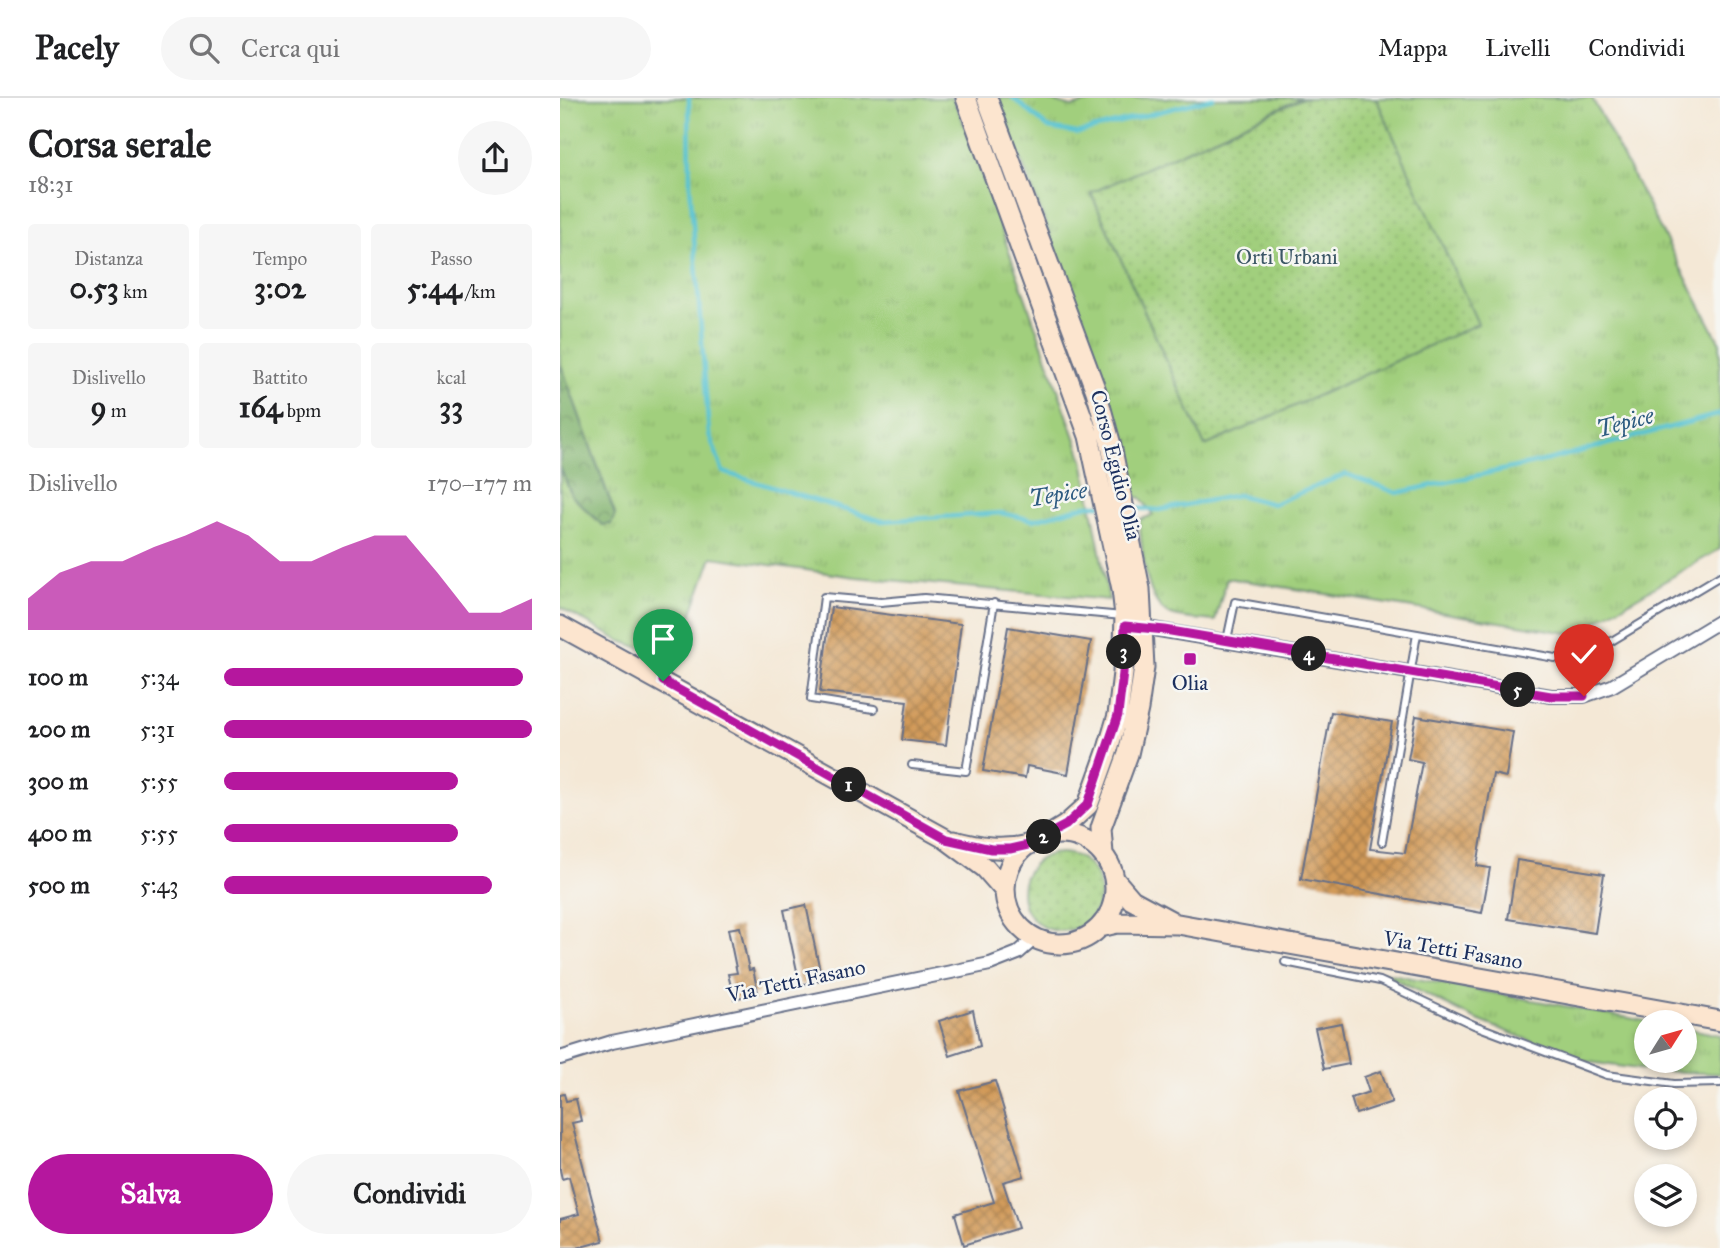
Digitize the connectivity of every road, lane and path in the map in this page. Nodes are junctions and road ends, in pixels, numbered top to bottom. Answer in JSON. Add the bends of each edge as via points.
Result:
{"nodes":[{"id":1,"x":966,"y":99,"type":"edge"},
{"id":2,"x":989,"y":103,"type":"edge"},
{"id":3,"x":1112,"y":494,"type":"junction"},
{"id":4,"x":1720,"y":576,"type":"edge"},
{"id":5,"x":994,"y":603,"type":"junction"},
{"id":6,"x":1720,"y":621,"type":"edge"},
{"id":7,"x":1131,"y":623,"type":"junction"},
{"id":8,"x":560,"y":626,"type":"edge"},
{"id":9,"x":1417,"y":634,"type":"junction"},
{"id":10,"x":1227,"y":640,"type":"junction"},
{"id":11,"x":1578,"y":657,"type":"junction"},
{"id":12,"x":1410,"y":671,"type":"junction"},
{"id":13,"x":1584,"y":696,"type":"junction"},
{"id":14,"x":874,"y":709,"type":"dead end"},
{"id":15,"x":912,"y":765,"type":"dead end"},
{"id":16,"x":1048,"y":835,"type":"junction"},
{"id":17,"x":946,"y":839,"type":"junction"},
{"id":18,"x":1382,"y":842,"type":"dead end"},
{"id":19,"x":1028,"y":845,"type":"junction"},
{"id":20,"x":1102,"y":854,"type":"junction"},
{"id":21,"x":1114,"y":879,"type":"junction"},
{"id":22,"x":1005,"y":891,"type":"junction"},
{"id":23,"x":1178,"y":924,"type":"junction"},
{"id":24,"x":1100,"y":927,"type":"junction"},
{"id":25,"x":1035,"y":938,"type":"junction"},
{"id":26,"x":1285,"y":962,"type":"dead end"},
{"id":27,"x":1363,"y":968,"type":"junction"},
{"id":28,"x":1720,"y":1021,"type":"edge"},
{"id":29,"x":560,"y":1058,"type":"edge"},
{"id":30,"x":1720,"y":1083,"type":"edge"}],
"edges":[{"from":1,"to":3,"type":"main road","name":"Corso Egidio Olia"},
{"from":2,"to":3,"type":"main road","name":"Corso Egidio Olia","via":[[1096,391]]},
{"from":3,"to":7,"type":"main road","name":"Corso Egidio Olia","via":[[1140,589]]},
{"from":4,"to":11,"type":"lane"},
{"from":5,"to":7,"type":"lane"},
{"from":5,"to":14,"type":"lane","via":[[824,597],[811,699]]},
{"from":5,"to":15,"type":"lane","via":[[966,771]]},
{"from":6,"to":13,"type":"street","via":[[1612,686]]},
{"from":7,"to":10,"type":"street"},
{"from":7,"to":16,"type":"main road","name":"Corso Egidio Olia","via":[[1118,715],[1097,783],[1088,804]]},
{"from":7,"to":20,"type":"main road","name":"Corso Egidio Olia","via":[[1144,667],[1128,754],[1101,828]]},
{"from":8,"to":17,"type":"main road"},
{"from":9,"to":10,"type":"lane","via":[[1235,602]]},
{"from":9,"to":11,"type":"lane","via":[[1561,659]]},
{"from":9,"to":12,"type":"lane"},
{"from":10,"to":12,"type":"street"},
{"from":11,"to":13,"type":"lane"},
{"from":12,"to":13,"type":"street","via":[[1551,696]]},
{"from":12,"to":18,"type":"lane"},
{"from":16,"to":19,"type":"main road"},
{"from":16,"to":20,"type":"main road","via":[[1078,837]]},
{"from":17,"to":19,"type":"main road","via":[[991,849]]},
{"from":17,"to":22,"type":"main road","via":[[985,868]]},
{"from":19,"to":22,"type":"main road","via":[[1016,857]]},
{"from":20,"to":21,"type":"main road"},
{"from":21,"to":23,"type":"main road","name":"Via Tetti Fasano","via":[[1132,900]]},
{"from":21,"to":24,"type":"main road","via":[[1110,913]]},
{"from":22,"to":25,"type":"main road","via":[[1014,919]]},
{"from":23,"to":24,"type":"main road","name":"Via Tetti Fasano"},
{"from":23,"to":27,"type":"main road","name":"Via Tetti Fasano"},
{"from":24,"to":25,"type":"main road","via":[[1069,944]]},
{"from":25,"to":29,"type":"street","name":"Via Tetti Fasano","via":[[1017,953],[990,964],[612,1042]]},
{"from":26,"to":27,"type":"lane"},
{"from":27,"to":28,"type":"main road","name":"Via Tetti Fasano"},
{"from":27,"to":30,"type":"lane","via":[[1380,981],[1474,1025],[1608,1075],[1674,1084]]}]}
